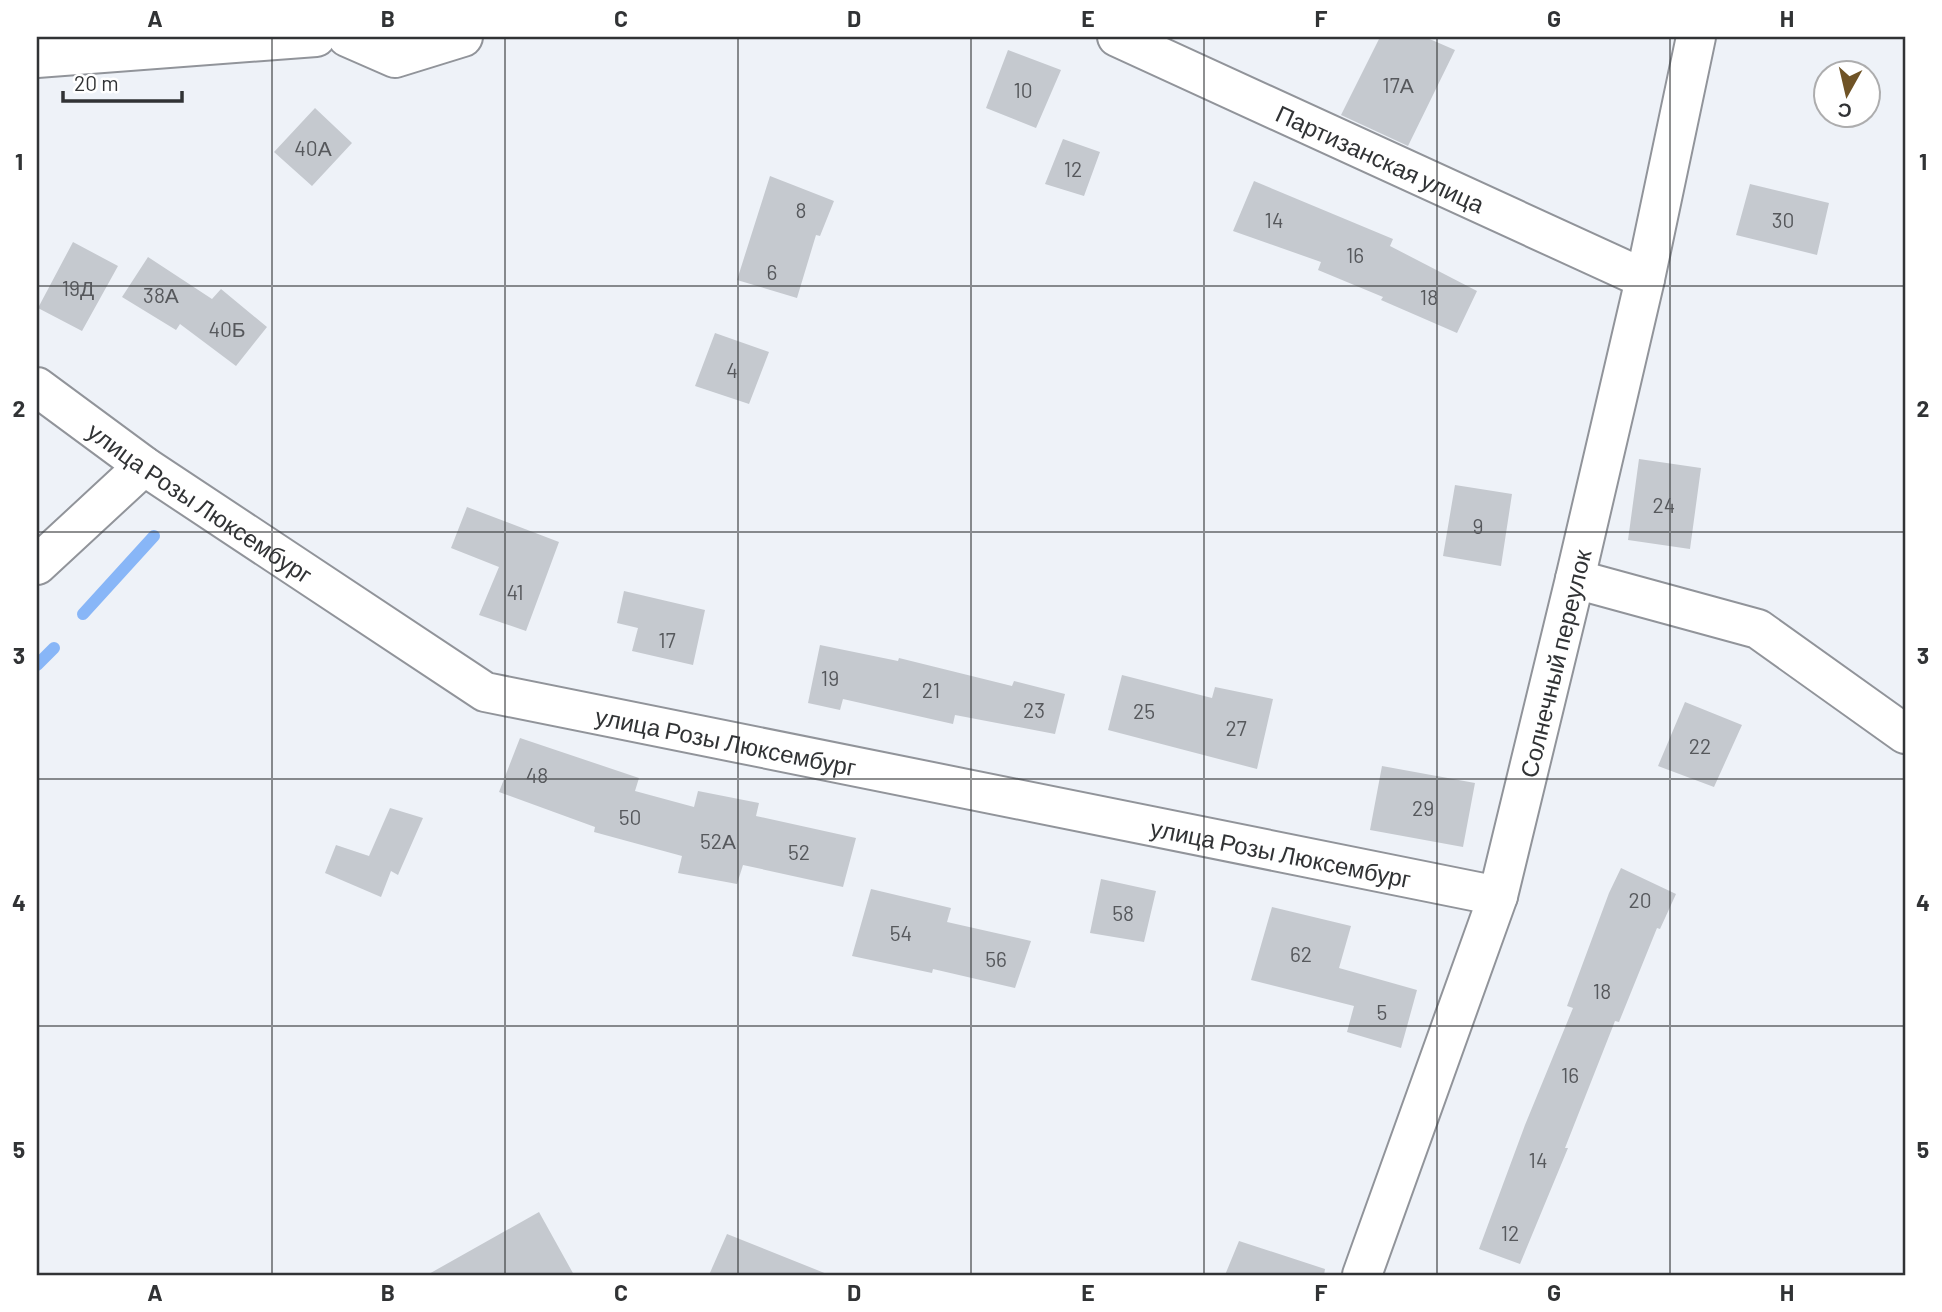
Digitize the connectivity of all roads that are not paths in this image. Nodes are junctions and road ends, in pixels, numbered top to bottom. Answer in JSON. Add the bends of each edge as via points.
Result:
{"nodes":[{"id":1,"x":316,"y":37,"type":"edge"},
{"id":2,"x":347,"y":37,"type":"edge"},
{"id":3,"x":463,"y":37,"type":"edge"},
{"id":4,"x":1116,"y":37,"type":"edge"},
{"id":5,"x":1696,"y":37,"type":"edge"},
{"id":6,"x":37,"y":58,"type":"edge"},
{"id":7,"x":1645,"y":279,"type":"junction"},
{"id":8,"x":37,"y":387,"type":"edge"},
{"id":9,"x":144,"y":466,"type":"junction"},
{"id":10,"x":37,"y":565,"type":"edge"},
{"id":11,"x":1575,"y":579,"type":"junction"},
{"id":12,"x":1905,"y":734,"type":"edge"},
{"id":13,"x":1499,"y":897,"type":"junction"},
{"id":14,"x":1362,"y":1275,"type":"edge"}],
"edges":[{"from":1,"to":6,"type":"street"},
{"from":2,"to":3,"type":"street","via":[[395,58]]},
{"from":4,"to":7,"type":"street","name":"Партизанская улица"},
{"from":5,"to":7,"type":"street","name":"Солнечный переулок"},
{"from":7,"to":11,"type":"street","name":"Солнечный переулок"},
{"from":8,"to":9,"type":"street","name":"улица Розы Люксембург"},
{"from":9,"to":10,"type":"street"},
{"from":9,"to":13,"type":"street","name":"улица Розы Люксембург","via":[[485,692]]},
{"from":11,"to":12,"type":"street","via":[[1758,629]]},
{"from":11,"to":13,"type":"street","name":"Солнечный переулок"},
{"from":13,"to":14,"type":"street","name":"Солнечный переулок"}]}
